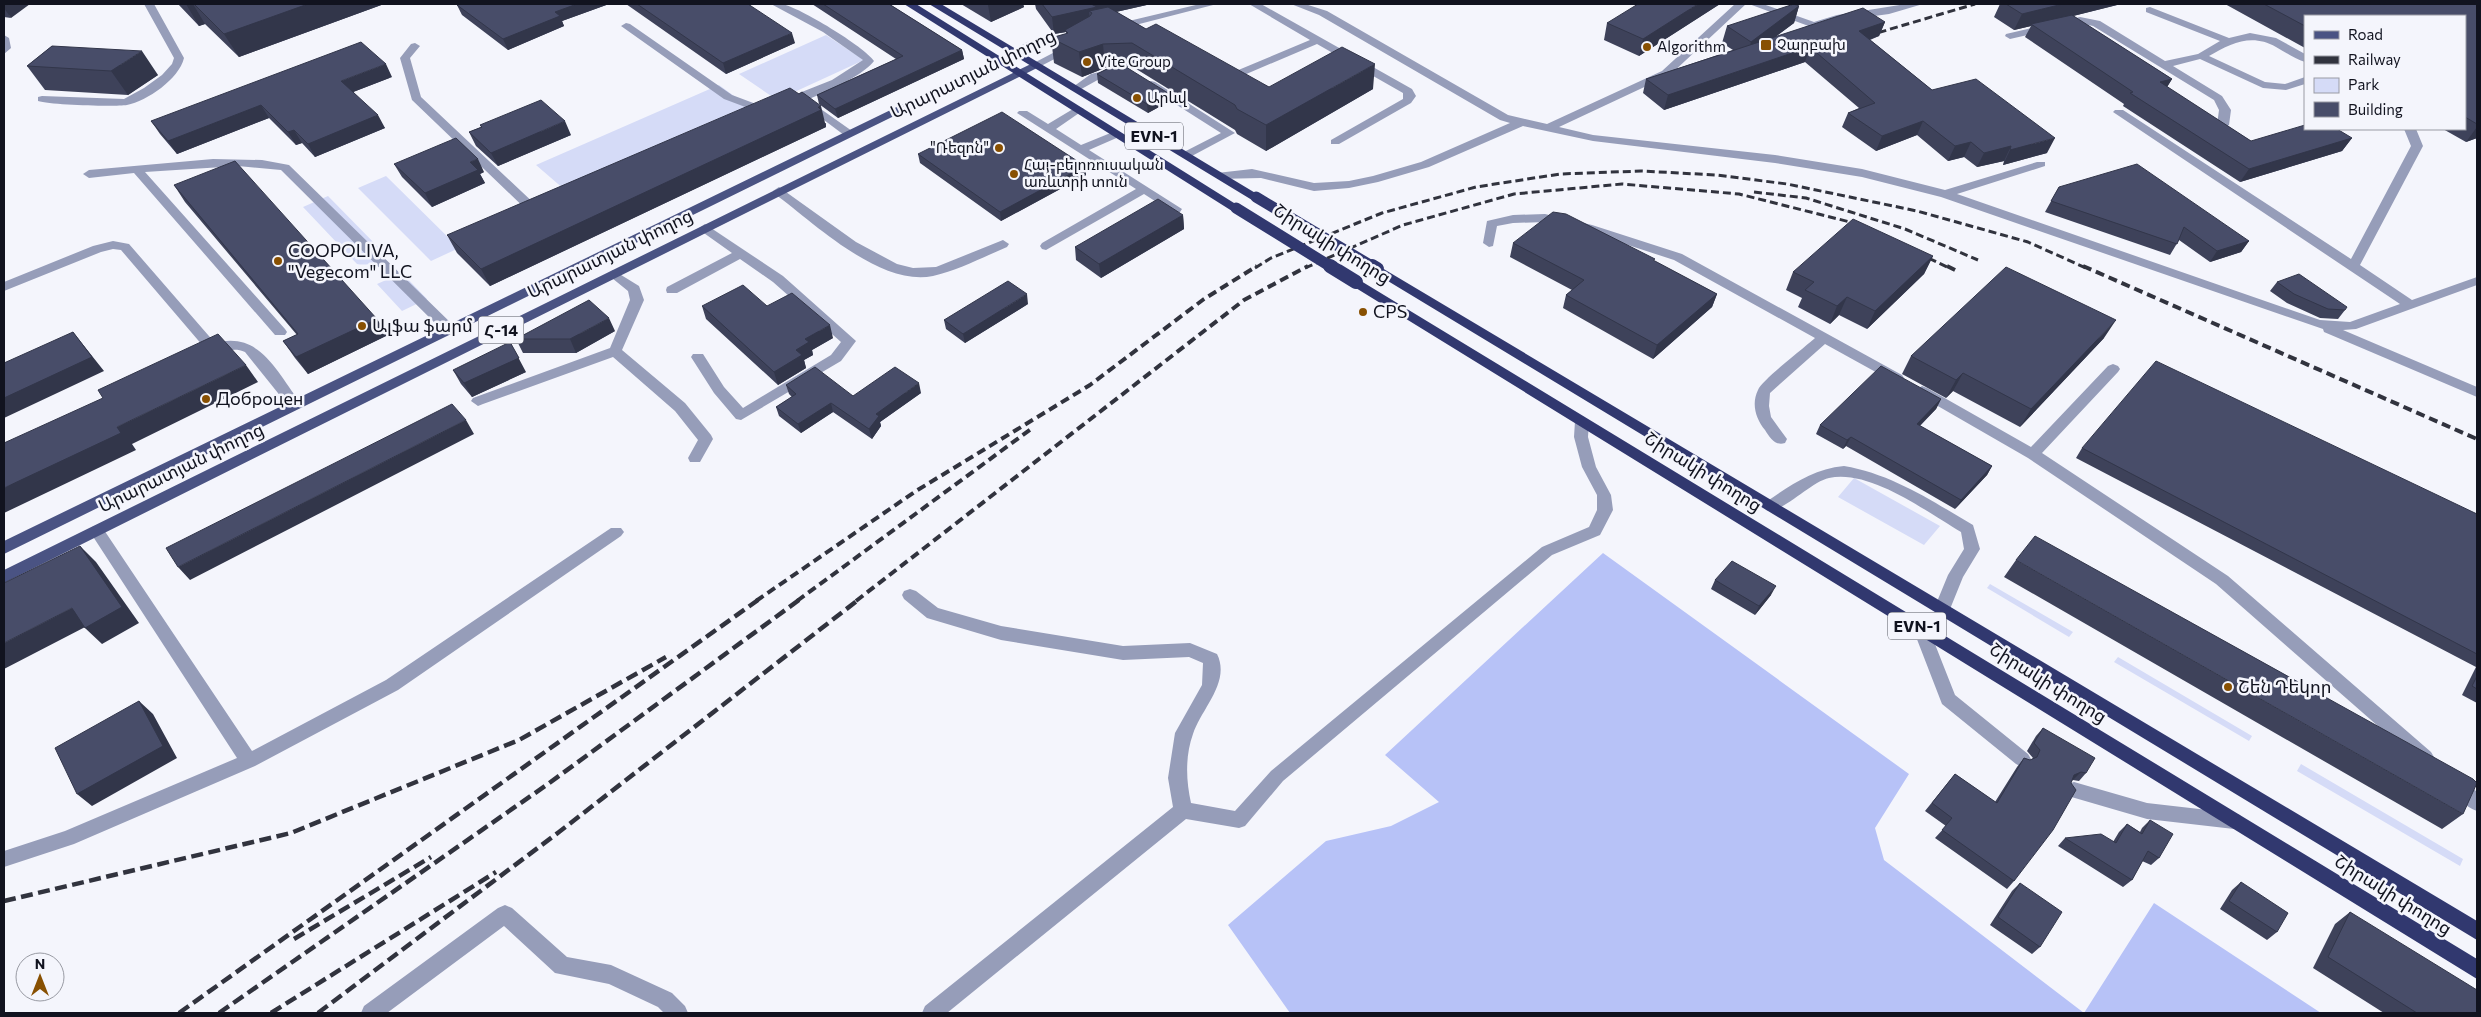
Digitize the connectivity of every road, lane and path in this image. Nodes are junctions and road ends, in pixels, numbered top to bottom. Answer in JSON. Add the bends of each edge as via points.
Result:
{"nodes":[{"id":1,"x":149,"y":4,"type":"edge"},
{"id":2,"x":776,"y":4,"type":"edge"},
{"id":3,"x":910,"y":4,"type":"edge"},
{"id":4,"x":934,"y":4,"type":"edge"},
{"id":5,"x":1212,"y":4,"type":"edge"},
{"id":6,"x":1254,"y":4,"type":"edge"},
{"id":7,"x":1296,"y":4,"type":"edge"},
{"id":8,"x":1741,"y":4,"type":"edge"},
{"id":9,"x":1754,"y":4,"type":"edge"},
{"id":10,"x":1918,"y":4,"type":"edge"},
{"id":11,"x":2150,"y":10,"type":"dead end"},
{"id":12,"x":626,"y":26,"type":"dead end"},
{"id":13,"x":1108,"y":28,"type":"edge"},
{"id":14,"x":2010,"y":36,"type":"dead end"},
{"id":15,"x":4,"y":38,"type":"edge"},
{"id":16,"x":1318,"y":40,"type":"junction"},
{"id":17,"x":2228,"y":41,"type":"junction"},
{"id":18,"x":415,"y":46,"type":"dead end"},
{"id":19,"x":4,"y":51,"type":"edge"},
{"id":20,"x":1014,"y":53,"type":"junction"},
{"id":21,"x":2201,"y":56,"type":"junction"},
{"id":22,"x":2304,"y":58,"type":"edge"},
{"id":23,"x":998,"y":60,"type":"junction"},
{"id":24,"x":2165,"y":64,"type":"junction"},
{"id":25,"x":1035,"y":65,"type":"junction"},
{"id":26,"x":1019,"y":72,"type":"junction"},
{"id":27,"x":1240,"y":73,"type":"edge"},
{"id":28,"x":2304,"y":80,"type":"edge"},
{"id":29,"x":1076,"y":89,"type":"junction"},
{"id":30,"x":799,"y":96,"type":"junction"},
{"id":31,"x":42,"y":99,"type":"edge"},
{"id":32,"x":1078,"y":109,"type":"junction"},
{"id":33,"x":764,"y":111,"type":"junction"},
{"id":34,"x":2119,"y":112,"type":"dead end"},
{"id":35,"x":1023,"y":113,"type":"dead end"},
{"id":36,"x":746,"y":119,"type":"edge"},
{"id":37,"x":1521,"y":122,"type":"junction"},
{"id":38,"x":2223,"y":125,"type":"edge"},
{"id":39,"x":1048,"y":128,"type":"junction"},
{"id":40,"x":1548,"y":128,"type":"junction"},
{"id":41,"x":2410,"y":130,"type":"edge"},
{"id":42,"x":848,"y":133,"type":"junction"},
{"id":43,"x":1117,"y":134,"type":"junction"},
{"id":44,"x":1335,"y":142,"type":"dead end"},
{"id":45,"x":1082,"y":150,"type":"junction"},
{"id":46,"x":1186,"y":156,"type":"junction"},
{"id":47,"x":2041,"y":164,"type":"dead end"},
{"id":48,"x":138,"y":170,"type":"junction"},
{"id":49,"x":89,"y":174,"type":"dead end"},
{"id":50,"x":1222,"y":176,"type":"junction"},
{"id":51,"x":1144,"y":189,"type":"junction"},
{"id":52,"x":779,"y":191,"type":"junction"},
{"id":53,"x":1945,"y":194,"type":"junction"},
{"id":54,"x":555,"y":205,"type":"edge"},
{"id":55,"x":1176,"y":209,"type":"edge"},
{"id":56,"x":705,"y":228,"type":"junction"},
{"id":57,"x":1489,"y":243,"type":"dead end"},
{"id":58,"x":1003,"y":244,"type":"dead end"},
{"id":59,"x":1046,"y":246,"type":"dead end"},
{"id":60,"x":741,"y":253,"type":"junction"},
{"id":61,"x":2354,"y":267,"type":"junction"},
{"id":62,"x":613,"y":274,"type":"junction"},
{"id":63,"x":2477,"y":282,"type":"edge"},
{"id":64,"x":4,"y":287,"type":"edge"},
{"id":65,"x":672,"y":290,"type":"dead end"},
{"id":66,"x":2411,"y":305,"type":"junction"},
{"id":67,"x":2319,"y":324,"type":"junction"},
{"id":68,"x":449,"y":329,"type":"junction"},
{"id":69,"x":280,"y":332,"type":"edge"},
{"id":70,"x":1825,"y":337,"type":"junction"},
{"id":71,"x":212,"y":348,"type":"junction"},
{"id":72,"x":615,"y":351,"type":"junction"},
{"id":73,"x":194,"y":356,"type":"edge"},
{"id":74,"x":698,"y":357,"type":"dead end"},
{"id":75,"x":2113,"y":369,"type":"dead end"},
{"id":76,"x":2477,"y":392,"type":"edge"},
{"id":77,"x":478,"y":401,"type":"dead end"},
{"id":78,"x":295,"y":405,"type":"junction"},
{"id":79,"x":1582,"y":421,"type":"junction"},
{"id":80,"x":1780,"y":438,"type":"dead end"},
{"id":81,"x":2032,"y":454,"type":"junction"},
{"id":82,"x":695,"y":458,"type":"dead end"},
{"id":83,"x":1771,"y":506,"type":"junction"},
{"id":84,"x":97,"y":531,"type":"junction"},
{"id":85,"x":616,"y":532,"type":"dead end"},
{"id":86,"x":4,"y":548,"type":"edge"},
{"id":87,"x":4,"y":577,"type":"edge"},
{"id":88,"x":910,"y":595,"type":"dead end"},
{"id":89,"x":1942,"y":609,"type":"junction"},
{"id":90,"x":1921,"y":629,"type":"junction"},
{"id":91,"x":2022,"y":759,"type":"edge"},
{"id":92,"x":249,"y":761,"type":"junction"},
{"id":93,"x":2074,"y":790,"type":"edge"},
{"id":94,"x":2477,"y":803,"type":"edge"},
{"id":95,"x":1183,"y":810,"type":"junction"},
{"id":96,"x":2234,"y":821,"type":"junction"},
{"id":97,"x":4,"y":859,"type":"edge"},
{"id":98,"x":2477,"y":931,"type":"edge"},
{"id":99,"x":2477,"y":970,"type":"edge"},
{"id":100,"x":370,"y":1013,"type":"edge"},
{"id":101,"x":678,"y":1013,"type":"edge"},
{"id":102,"x":932,"y":1013,"type":"edge"}],
"edges":[{"from":1,"to":31,"type":"street","via":[[179,58],[176,67],[143,96],[130,101]]},
{"from":2,"to":30,"type":"street","via":[[827,30],[865,55],[868,61],[864,67]]},
{"from":3,"to":23,"type":"highway","name":"Շիրակի փողոց","number":"EVN-1"},
{"from":4,"to":20,"type":"highway","name":"Շիրակի փողոց","number":"EVN-1"},
{"from":5,"to":13,"type":"street"},
{"from":6,"to":16,"type":"street"},
{"from":7,"to":37,"type":"street","via":[[1323,13],[1504,118]]},
{"from":8,"to":40,"type":"street","via":[[1666,73]]},
{"from":9,"to":10,"type":"street","via":[[1814,25]]},
{"from":11,"to":17,"type":"street"},
{"from":12,"to":33,"type":"street","via":[[728,97]]},
{"from":14,"to":24,"type":"street","via":[[2088,20]]},
{"from":15,"to":19,"type":"street"},
{"from":16,"to":27,"type":"street"},
{"from":16,"to":44,"type":"street","via":[[1408,91],[1410,96],[1407,101]]},
{"from":17,"to":21,"type":"street"},
{"from":17,"to":22,"type":"street","via":[[2250,36],[2272,40]]},
{"from":18,"to":54,"type":"street","via":[[405,58],[416,98],[537,213]]},
{"from":20,"to":23,"type":"main road","name":"Արարատյան փողոց","number":"Հ-14"},
{"from":20,"to":25,"type":"highway","name":"Շիրակի փողոց","number":"EVN-1"},
{"from":20,"to":25,"type":"street","name":"Արարատյան փողոց","via":[[1031,44],[1082,37]]},
{"from":21,"to":24,"type":"street"},
{"from":21,"to":28,"type":"street","via":[[2263,85],[2286,86]]},
{"from":23,"to":26,"type":"highway","name":"Շիրակի փողոց","number":"EVN-1"},
{"from":23,"to":42,"type":"main road","name":"Արարատյան փողոց","number":"Հ-14"},
{"from":24,"to":38,"type":"street","via":[[2218,98],[2225,110]]},
{"from":25,"to":26,"type":"main road","name":"Արարատյան փողոց","number":"Հ-14"},
{"from":25,"to":29,"type":"highway","name":"Շիրակի փողոց","number":"EVN-1"},
{"from":26,"to":32,"type":"highway","name":"Շիրակի փողոց","number":"EVN-1"},
{"from":26,"to":52,"type":"main road","name":"Արարատյան փողոց","number":"Հ-14"},
{"from":29,"to":46,"type":"highway","name":"Շիրակի փողոց","number":"EVN-1"},
{"from":29,"to":46,"type":"street","via":[[1087,80],[1109,71],[1134,74],[1229,133]]},
{"from":30,"to":33,"type":"street"},
{"from":30,"to":42,"type":"street"},
{"from":32,"to":39,"type":"street"},
{"from":32,"to":43,"type":"highway","name":"Շիրակի փողոց","number":"EVN-1"},
{"from":33,"to":36,"type":"street"},
{"from":34,"to":61,"type":"street"},
{"from":35,"to":39,"type":"street"},
{"from":37,"to":40,"type":"street"},
{"from":37,"to":50,"type":"street","via":[[1412,170],[1353,183],[1321,188],[1253,173]]},
{"from":39,"to":45,"type":"street"},
{"from":40,"to":53,"type":"street","via":[[1593,138],[1852,171]]},
{"from":41,"to":61,"type":"street","via":[[2417,146]]},
{"from":42,"to":68,"type":"main road","name":"Արարատյան փողոց","number":"Հ-14"},
{"from":43,"to":45,"type":"street"},
{"from":43,"to":79,"type":"highway","name":"Շիրակի փողոց","number":"EVN-1","bridge":true},
{"from":45,"to":51,"type":"street"},
{"from":46,"to":50,"type":"highway","name":"Շիրակի փողոց","number":"EVN-1"},
{"from":47,"to":53,"type":"street"},
{"from":48,"to":49,"type":"street"},
{"from":48,"to":68,"type":"street","via":[[236,161],[285,167]]},
{"from":48,"to":69,"type":"street"},
{"from":50,"to":83,"type":"highway","name":"Շիրակի փողոց","number":"EVN-1","bridge":true},
{"from":51,"to":55,"type":"street"},
{"from":51,"to":59,"type":"street"},
{"from":52,"to":56,"type":"main road","name":"Արարատյան փողոց","number":"Հ-14"},
{"from":52,"to":58,"type":"street","via":[[872,259],[904,272],[930,272]]},
{"from":53,"to":67,"type":"street"},
{"from":56,"to":60,"type":"street"},
{"from":56,"to":62,"type":"main road","name":"Արարատյան փողոց","number":"Հ-14"},
{"from":57,"to":70,"type":"street","via":[[1491,224],[1513,219],[1545,218],[1588,228],[1678,257]]},
{"from":60,"to":65,"type":"street"},
{"from":60,"to":74,"type":"street","via":[[778,279],[849,341],[836,358],[741,415],[718,390]]},
{"from":61,"to":66,"type":"street"},
{"from":62,"to":72,"type":"street","via":[[634,289],[637,300]]},
{"from":62,"to":84,"type":"main road","name":"Արարատյան փողոց","number":"Հ-14"},
{"from":63,"to":66,"type":"street"},
{"from":64,"to":71,"type":"street","via":[[96,249],[113,245],[125,247]]},
{"from":66,"to":67,"type":"street","via":[[2351,326]]},
{"from":67,"to":76,"type":"street"},
{"from":68,"to":78,"type":"main road","name":"Արարատյան փողոց","number":"Հ-14"},
{"from":70,"to":80,"type":"street","via":[[1764,391],[1760,402],[1762,418]]},
{"from":70,"to":81,"type":"street"},
{"from":71,"to":73,"type":"street"},
{"from":71,"to":78,"type":"street","via":[[237,344],[250,349]]},
{"from":72,"to":77,"type":"street"},
{"from":72,"to":82,"type":"street","via":[[680,407],[706,439]]},
{"from":75,"to":81,"type":"street"},
{"from":78,"to":86,"type":"main road","name":"Արարատյան փողոց","number":"Հ-14"},
{"from":79,"to":90,"type":"highway","name":"Շիրակի փողոց","number":"EVN-1"},
{"from":79,"to":95,"type":"street","via":[[1581,437],[1589,467],[1604,496],[1605,510],[1595,531],[1547,551],[1277,776],[1239,820]]},
{"from":81,"to":94,"type":"street","via":[[2222,580]]},
{"from":83,"to":89,"type":"highway","name":"Շիրակի փողոց","number":"EVN-1"},
{"from":83,"to":89,"type":"street","via":[[1828,473],[1851,473],[1873,476],[1968,529],[1972,549],[1956,575]]},
{"from":84,"to":87,"type":"main road","name":"Արարատյան փողոց","number":"Հ-14"},
{"from":84,"to":92,"type":"street"},
{"from":85,"to":92,"type":"street","via":[[392,685]]},
{"from":88,"to":95,"type":"street","via":[[933,613],[1000,634],[1123,653],[1190,650],[1211,659],[1210,686],[1184,733],[1177,778]]},
{"from":89,"to":98,"type":"highway","name":"Շիրակի փողոց","number":"EVN-1"},
{"from":90,"to":91,"type":"street","via":[[1948,699]]},
{"from":90,"to":96,"type":"highway","name":"Շիրակի փողոց","number":"EVN-1"},
{"from":92,"to":97,"type":"street","via":[[68,838]]},
{"from":93,"to":96,"type":"street","via":[[2147,810]]},
{"from":95,"to":102,"type":"street"},
{"from":96,"to":99,"type":"highway","name":"Շիրակի փողոց","number":"EVN-1"},
{"from":100,"to":101,"type":"street","via":[[505,914],[562,966],[612,975],[665,1000]]}]}
